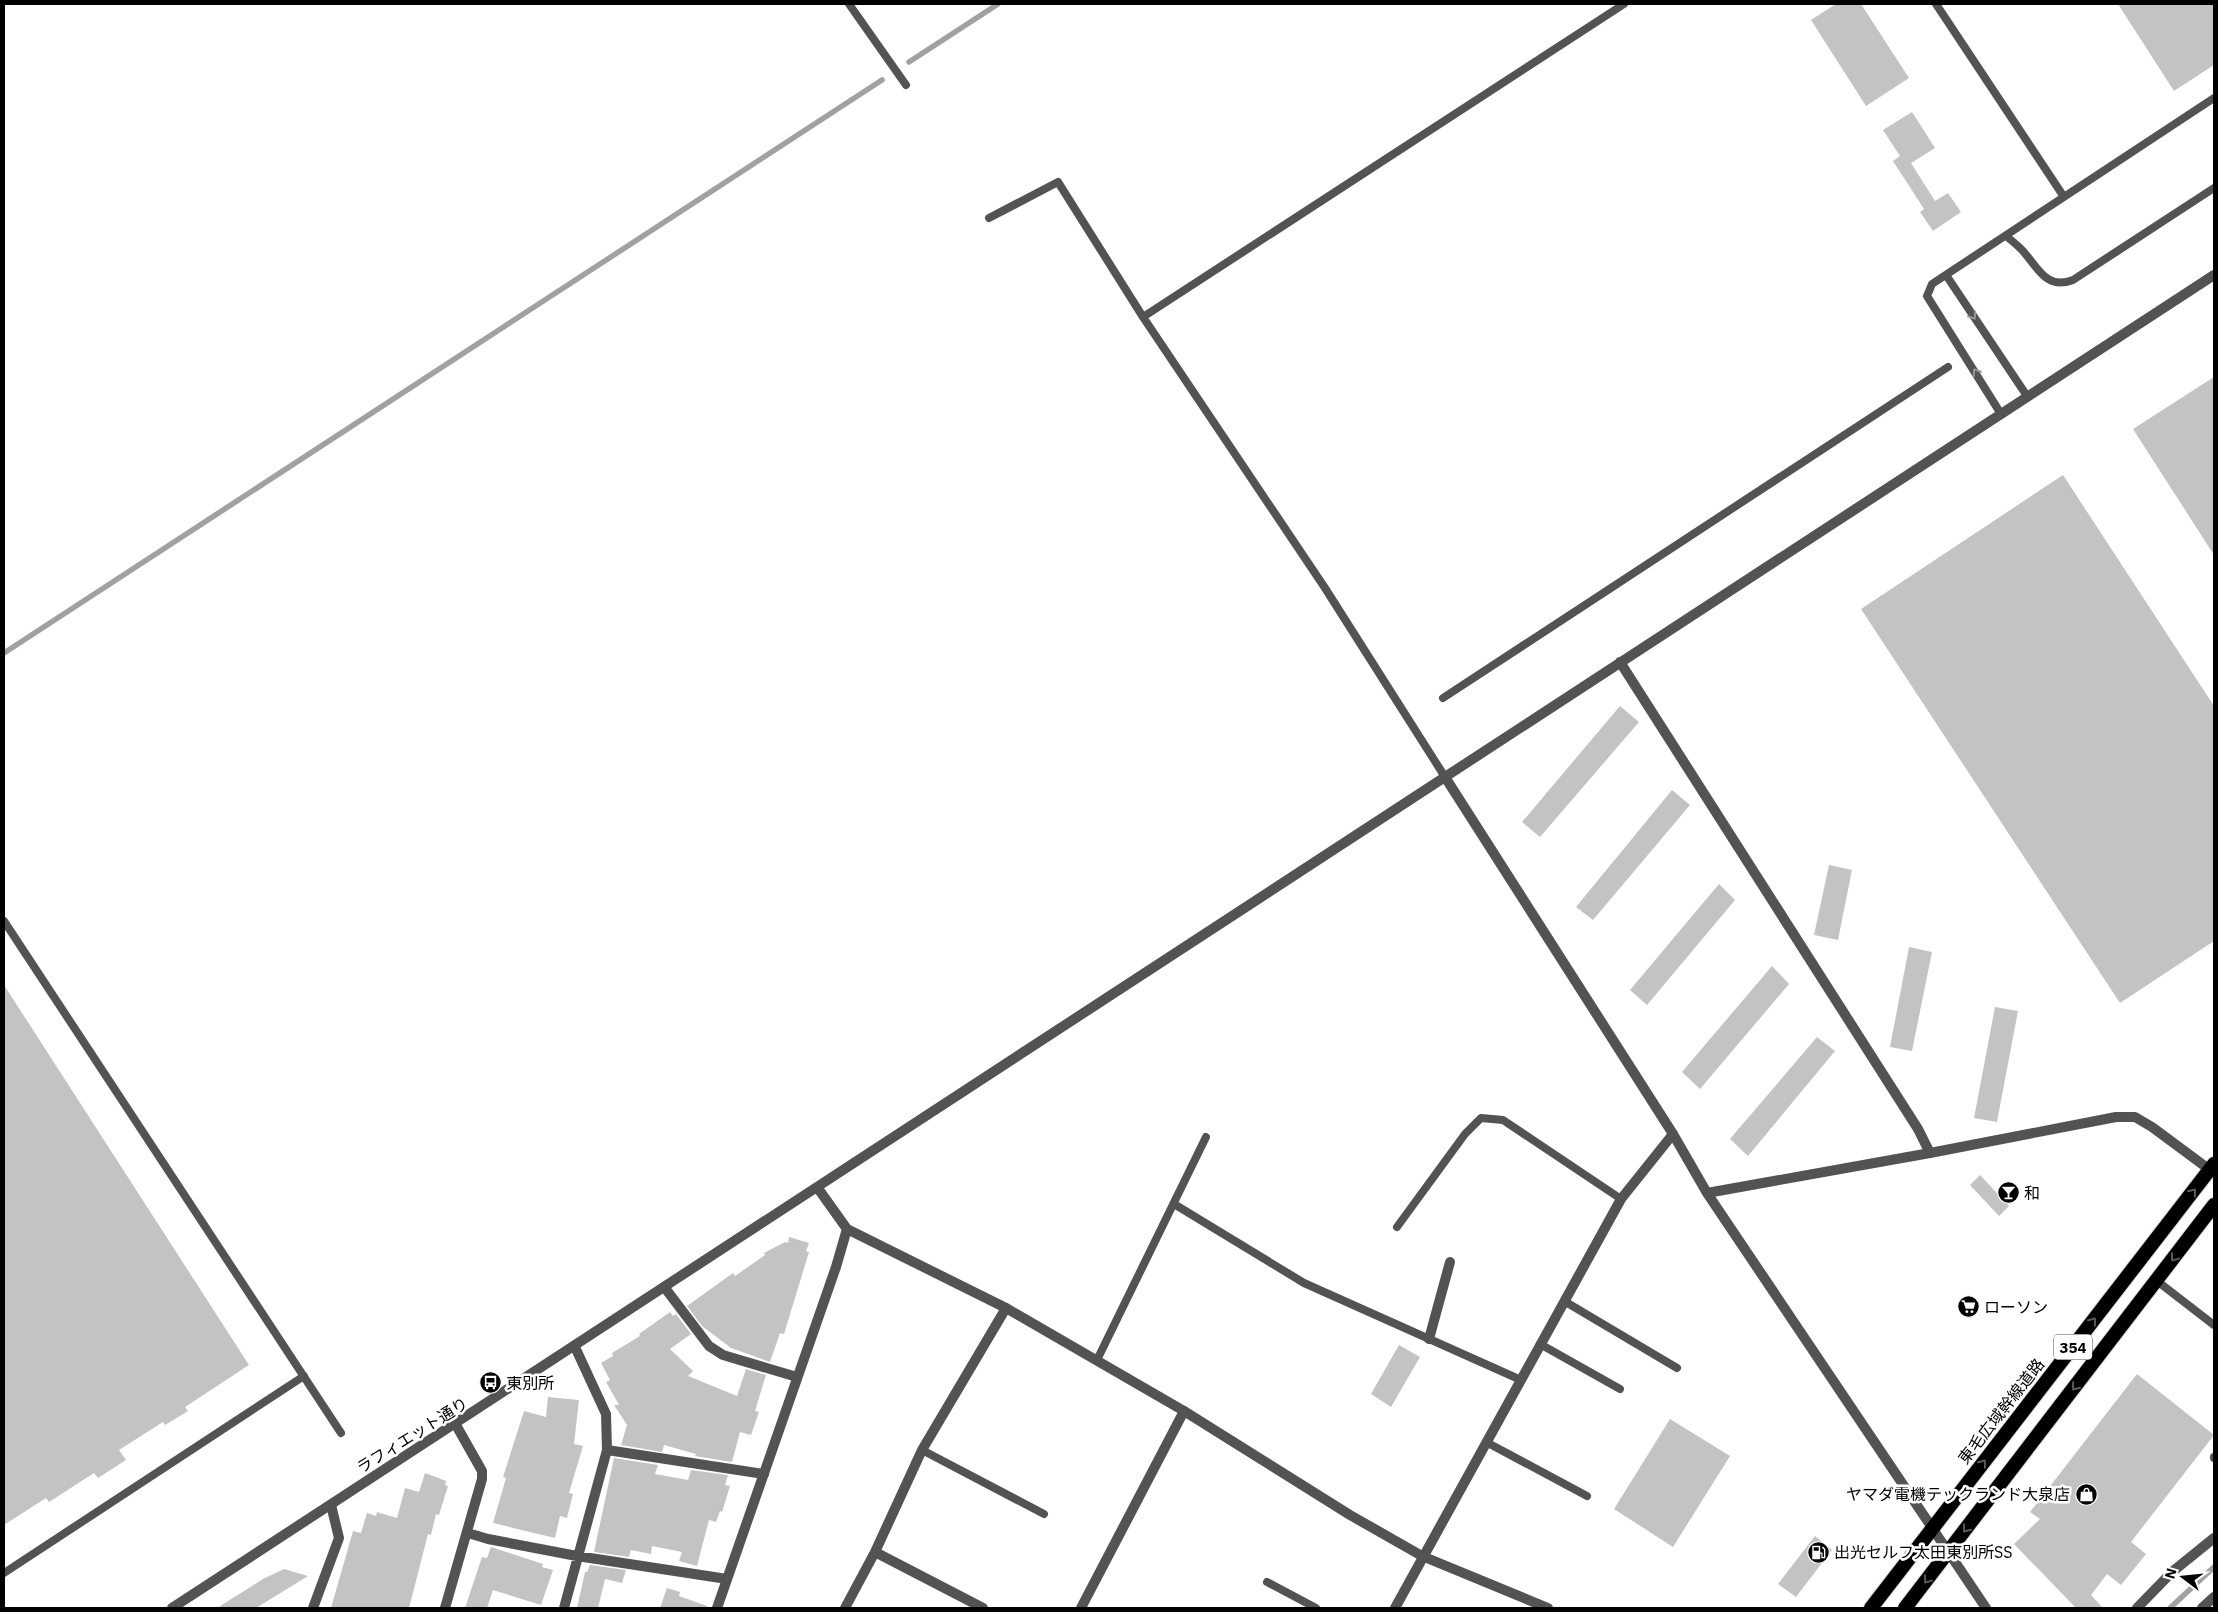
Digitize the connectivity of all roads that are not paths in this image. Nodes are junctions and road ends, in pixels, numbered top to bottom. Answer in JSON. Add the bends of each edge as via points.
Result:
{"nodes":[{"id":1,"x":849,"y":4,"type":"edge"},
{"id":2,"x":1624,"y":4,"type":"edge"},
{"id":3,"x":1936,"y":4,"type":"edge"},
{"id":4,"x":906,"y":86,"type":"dead end"},
{"id":5,"x":2214,"y":98,"type":"edge"},
{"id":6,"x":2214,"y":188,"type":"edge"},
{"id":7,"x":2064,"y":197,"type":"junction"},
{"id":8,"x":989,"y":218,"type":"dead end"},
{"id":9,"x":2006,"y":236,"type":"junction"},
{"id":10,"x":1946,"y":275,"type":"junction"},
{"id":11,"x":2214,"y":275,"type":"edge"},
{"id":12,"x":1143,"y":317,"type":"junction"},
{"id":13,"x":1948,"y":367,"type":"dead end"},
{"id":14,"x":2027,"y":396,"type":"junction"},
{"id":15,"x":2001,"y":414,"type":"junction"},
{"id":16,"x":1620,"y":662,"type":"junction"},
{"id":17,"x":1443,"y":698,"type":"dead end"},
{"id":18,"x":1445,"y":777,"type":"junction"},
{"id":19,"x":4,"y":921,"type":"edge"},
{"id":20,"x":1672,"y":1134,"type":"junction"},
{"id":21,"x":1206,"y":1137,"type":"dead end"},
{"id":22,"x":1930,"y":1154,"type":"junction"},
{"id":23,"x":2212,"y":1167,"type":"edge"},
{"id":24,"x":817,"y":1187,"type":"junction"},
{"id":25,"x":1707,"y":1192,"type":"junction"},
{"id":26,"x":1621,"y":1199,"type":"junction"},
{"id":27,"x":1174,"y":1204,"type":"junction"},
{"id":28,"x":2214,"y":1205,"type":"edge"},
{"id":29,"x":1397,"y":1227,"type":"dead end"},
{"id":30,"x":847,"y":1229,"type":"junction"},
{"id":31,"x":1450,"y":1262,"type":"dead end"},
{"id":32,"x":2157,"y":1281,"type":"junction"},
{"id":33,"x":665,"y":1288,"type":"junction"},
{"id":34,"x":1564,"y":1301,"type":"junction"},
{"id":35,"x":1006,"y":1308,"type":"junction"},
{"id":36,"x":2214,"y":1325,"type":"edge"},
{"id":37,"x":1429,"y":1339,"type":"junction"},
{"id":38,"x":1540,"y":1344,"type":"junction"},
{"id":39,"x":575,"y":1347,"type":"junction"},
{"id":40,"x":1097,"y":1360,"type":"junction"},
{"id":41,"x":1677,"y":1368,"type":"dead end"},
{"id":42,"x":304,"y":1376,"type":"junction"},
{"id":43,"x":797,"y":1377,"type":"junction"},
{"id":44,"x":1521,"y":1380,"type":"junction"},
{"id":45,"x":1620,"y":1389,"type":"dead end"},
{"id":46,"x":1184,"y":1411,"type":"junction"},
{"id":47,"x":456,"y":1426,"type":"junction"},
{"id":48,"x":341,"y":1433,"type":"dead end"},
{"id":49,"x":1486,"y":1442,"type":"junction"},
{"id":50,"x":607,"y":1450,"type":"junction"},
{"id":51,"x":922,"y":1450,"type":"junction"},
{"id":52,"x":764,"y":1474,"type":"junction"},
{"id":53,"x":1587,"y":1496,"type":"dead end"},
{"id":54,"x":331,"y":1505,"type":"junction"},
{"id":55,"x":1044,"y":1514,"type":"dead end"},
{"id":56,"x":1931,"y":1529,"type":"junction"},
{"id":57,"x":468,"y":1533,"type":"junction"},
{"id":58,"x":2214,"y":1538,"type":"edge"},
{"id":59,"x":876,"y":1552,"type":"junction"},
{"id":60,"x":1948,"y":1552,"type":"junction"},
{"id":61,"x":577,"y":1556,"type":"junction"},
{"id":62,"x":1422,"y":1556,"type":"junction"},
{"id":63,"x":4,"y":1573,"type":"edge"},
{"id":64,"x":727,"y":1579,"type":"junction"},
{"id":65,"x":1267,"y":1582,"type":"dead end"},
{"id":66,"x":2214,"y":1597,"type":"edge"},
{"id":67,"x":172,"y":1608,"type":"edge"},
{"id":68,"x":313,"y":1608,"type":"edge"},
{"id":69,"x":445,"y":1608,"type":"edge"},
{"id":70,"x":564,"y":1608,"type":"edge"},
{"id":71,"x":717,"y":1608,"type":"edge"},
{"id":72,"x":844,"y":1608,"type":"edge"},
{"id":73,"x":983,"y":1608,"type":"edge"},
{"id":74,"x":1081,"y":1608,"type":"edge"},
{"id":75,"x":1316,"y":1608,"type":"edge"},
{"id":76,"x":1395,"y":1608,"type":"edge"},
{"id":77,"x":1548,"y":1608,"type":"edge"},
{"id":78,"x":1871,"y":1608,"type":"edge"},
{"id":79,"x":1905,"y":1608,"type":"edge"},
{"id":80,"x":1986,"y":1608,"type":"edge"},
{"id":81,"x":2136,"y":1608,"type":"edge"},
{"id":82,"x":2202,"y":1608,"type":"edge"}],
"edges":[{"from":1,"to":4,"type":"lane"},
{"from":2,"to":12,"type":"lane"},
{"from":3,"to":7,"type":"lane"},
{"from":5,"to":7,"type":"lane"},
{"from":6,"to":9,"type":"lane","via":[[2063,284],[2038,272],[2021,249]]},
{"from":7,"to":9,"type":"lane"},
{"from":8,"to":12,"type":"lane","via":[[1058,182]]},
{"from":9,"to":10,"type":"lane"},
{"from":10,"to":14,"type":"lane","one_way":true},
{"from":15,"to":10,"type":"lane","one_way":true,"via":[[1927,296],[1932,284]]},
{"from":11,"to":14,"type":"street","name":"ラフィエット通り"},
{"from":12,"to":18,"type":"lane","via":[[1326,588]]},
{"from":13,"to":17,"type":"lane"},
{"from":14,"to":15,"type":"street","name":"ラフィエット通り"},
{"from":15,"to":16,"type":"street","name":"ラフィエット通り"},
{"from":16,"to":18,"type":"street","name":"ラフィエット通り"},
{"from":16,"to":22,"type":"street","via":[[1913,1121]]},
{"from":18,"to":20,"type":"street"},
{"from":18,"to":24,"type":"street","name":"ラフィエット通り"},
{"from":19,"to":42,"type":"lane"},
{"from":20,"to":25,"type":"street"},
{"from":20,"to":26,"type":"street"},
{"from":21,"to":27,"type":"lane"},
{"from":22,"to":23,"type":"street","via":[[2116,1117],[2134,1117]]},
{"from":22,"to":25,"type":"street"},
{"from":56,"to":23,"type":"highway","name":"東毛広域幹線道路","number":"354","one_way":true},
{"from":24,"to":30,"type":"street"},
{"from":24,"to":33,"type":"street","name":"ラフィエット通り"},
{"from":25,"to":56,"type":"street"},
{"from":26,"to":29,"type":"lane","via":[[1502,1120],[1481,1118],[1465,1134]]},
{"from":26,"to":34,"type":"street"},
{"from":27,"to":37,"type":"lane","via":[[1304,1283]]},
{"from":27,"to":40,"type":"lane"},
{"from":28,"to":32,"type":"highway","number":"354","one_way":true},
{"from":30,"to":35,"type":"street"},
{"from":30,"to":43,"type":"street"},
{"from":31,"to":37,"type":"street"},
{"from":32,"to":36,"type":"lane"},
{"from":32,"to":60,"type":"highway","number":"354","one_way":true},
{"from":33,"to":39,"type":"street","name":"ラフィエット通り"},
{"from":33,"to":43,"type":"street","via":[[709,1346],[723,1355]]},
{"from":34,"to":38,"type":"street"},
{"from":34,"to":41,"type":"lane"},
{"from":35,"to":40,"type":"street"},
{"from":35,"to":51,"type":"street"},
{"from":37,"to":44,"type":"lane"},
{"from":38,"to":44,"type":"street"},
{"from":38,"to":45,"type":"lane"},
{"from":39,"to":47,"type":"street","name":"ラフィエット通り"},
{"from":39,"to":50,"type":"street","via":[[606,1414]]},
{"from":40,"to":46,"type":"street"},
{"from":42,"to":48,"type":"lane"},
{"from":42,"to":63,"type":"lane"},
{"from":43,"to":52,"type":"street"},
{"from":44,"to":49,"type":"street"},
{"from":46,"to":62,"type":"street"},
{"from":46,"to":74,"type":"street"},
{"from":47,"to":54,"type":"street","name":"ラフィエット通り"},
{"from":47,"to":57,"type":"street","via":[[482,1471]]},
{"from":49,"to":53,"type":"lane"},
{"from":49,"to":62,"type":"street"},
{"from":50,"to":52,"type":"street"},
{"from":50,"to":61,"type":"street"},
{"from":51,"to":55,"type":"lane"},
{"from":51,"to":59,"type":"street"},
{"from":52,"to":64,"type":"street"},
{"from":54,"to":67,"type":"street","name":"ラフィエット通り"},
{"from":54,"to":68,"type":"street","via":[[339,1538]]},
{"from":56,"to":60,"type":"street"},
{"from":56,"to":78,"type":"highway","name":"東毛広域幹線道路","number":"354"},
{"from":57,"to":61,"type":"street"},
{"from":57,"to":69,"type":"street"},
{"from":58,"to":81,"type":"street","via":[[2172,1572]]},
{"from":59,"to":72,"type":"street"},
{"from":59,"to":73,"type":"street"},
{"from":60,"to":79,"type":"highway","number":"354","one_way":true},
{"from":60,"to":80,"type":"street"},
{"from":61,"to":64,"type":"street"},
{"from":61,"to":70,"type":"street"},
{"from":62,"to":76,"type":"street"},
{"from":62,"to":77,"type":"street"},
{"from":64,"to":71,"type":"street"},
{"from":65,"to":75,"type":"lane"},
{"from":66,"to":82,"type":"street"}]}
